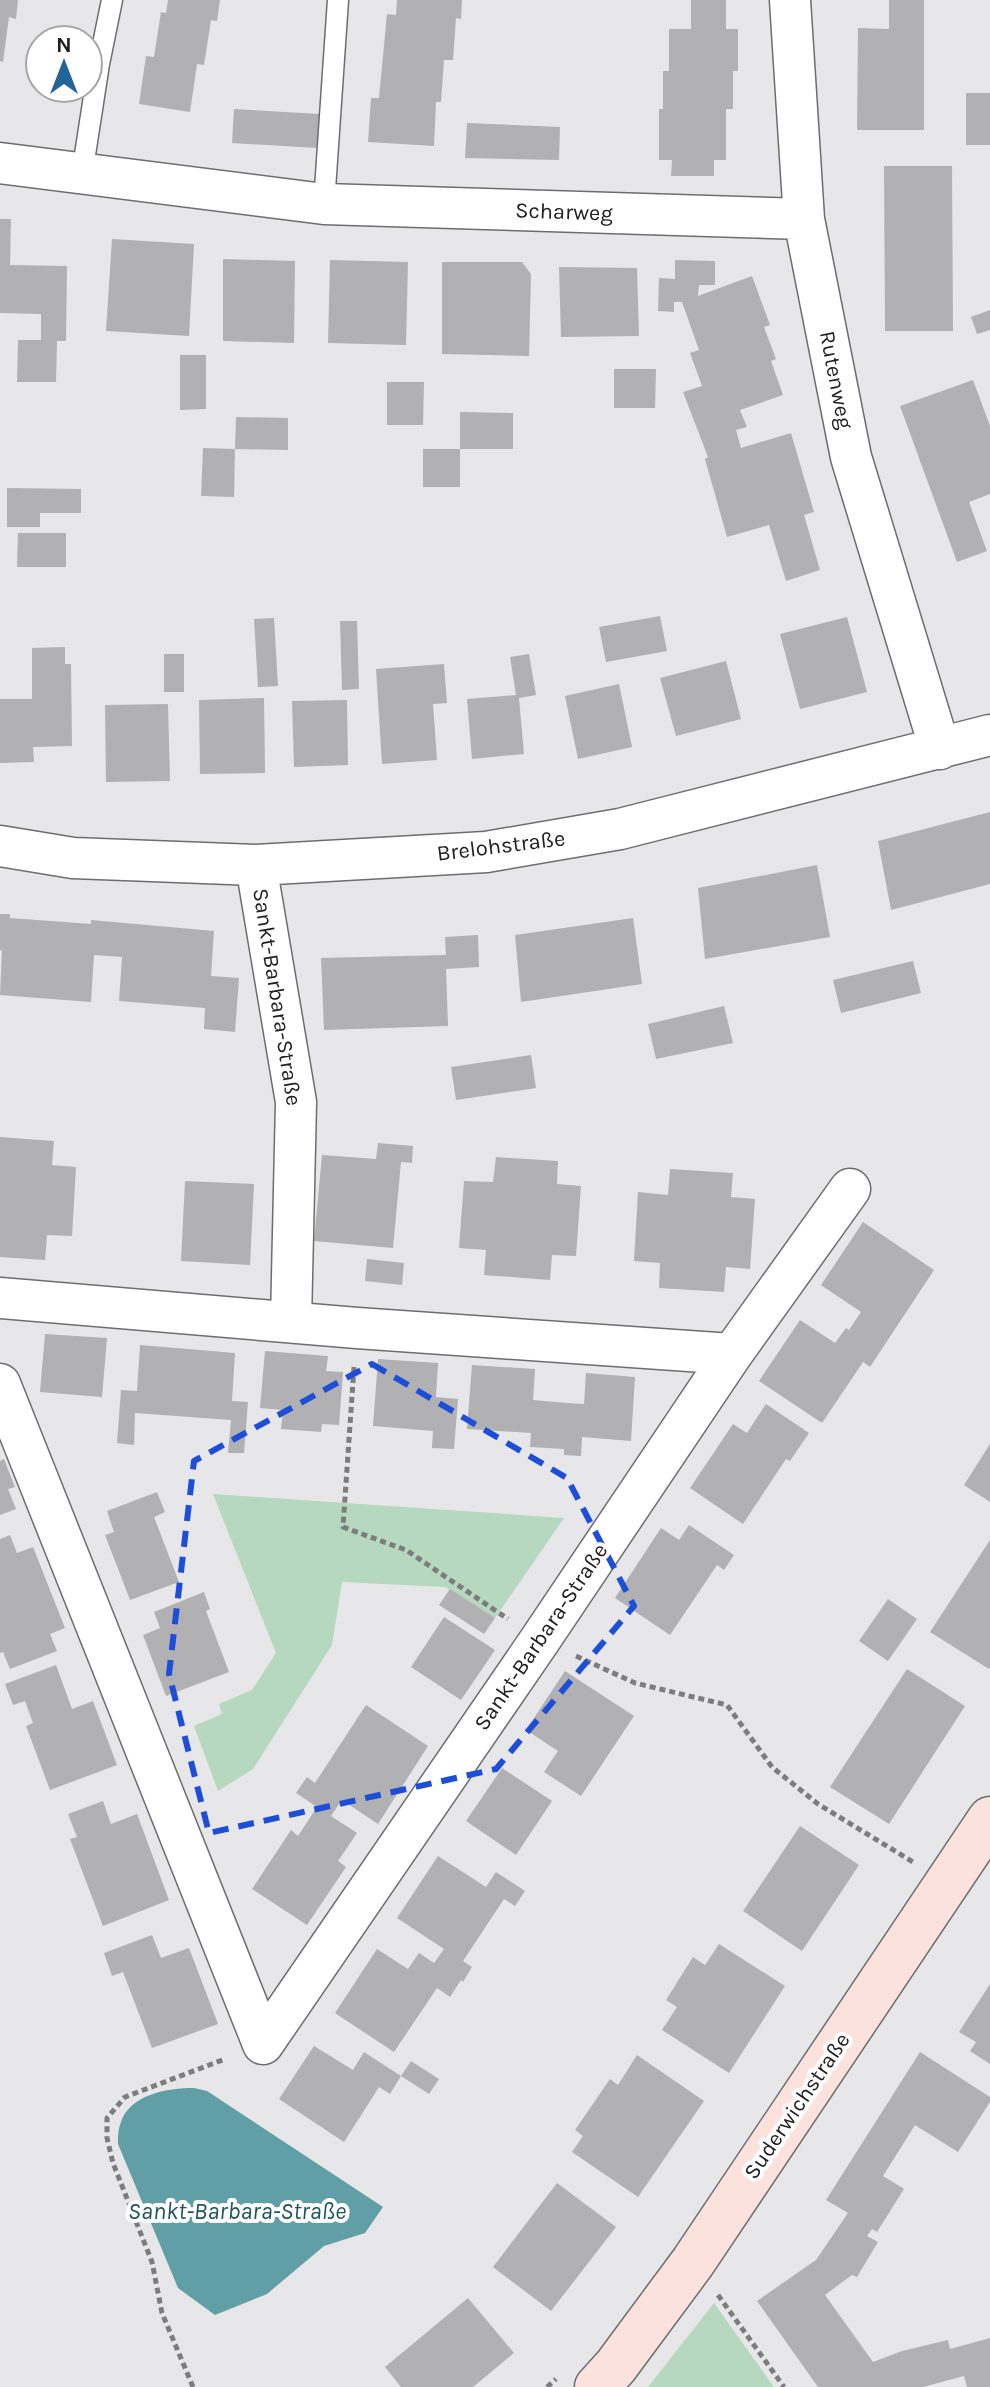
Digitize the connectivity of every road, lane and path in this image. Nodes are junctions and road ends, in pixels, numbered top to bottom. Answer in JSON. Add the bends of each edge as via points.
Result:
{"nodes":[{"id":1,"x":112,"y":0,"type":"edge"},
{"id":2,"x":338,"y":0,"type":"edge"},
{"id":3,"x":790,"y":0,"type":"edge"},
{"id":4,"x":0,"y":163,"type":"edge"},
{"id":5,"x":82,"y":174,"type":"junction"},
{"id":6,"x":324,"y":204,"type":"junction"},
{"id":7,"x":804,"y":219,"type":"junction"},
{"id":8,"x":990,"y":735,"type":"edge"},
{"id":9,"x":940,"y":749,"type":"junction"},
{"id":10,"x":0,"y":846,"type":"edge"},
{"id":11,"x":256,"y":865,"type":"junction"},
{"id":12,"x":850,"y":1189,"type":"dead end"},
{"id":13,"x":0,"y":1298,"type":"edge"},
{"id":14,"x":291,"y":1321,"type":"junction"},
{"id":15,"x":732,"y":1354,"type":"junction"},
{"id":16,"x":0,"y":1384,"type":"edge"},
{"id":17,"x":990,"y":1819,"type":"edge"},
{"id":18,"x":263,"y":2044,"type":"junction"},
{"id":19,"x":693,"y":2262,"type":"junction"},
{"id":20,"x":193,"y":2387,"type":"edge"},
{"id":21,"x":597,"y":2387,"type":"edge"},
{"id":22,"x":784,"y":2387,"type":"edge"}],
"edges":[{"from":1,"to":5,"type":"lane"},
{"from":2,"to":6,"type":"lane"},
{"from":3,"to":7,"type":"street","name":"Rutenweg"},
{"from":4,"to":5,"type":"street","name":"Scharweg"},
{"from":5,"to":6,"type":"street","name":"Scharweg"},
{"from":6,"to":7,"type":"street","name":"Scharweg"},
{"from":7,"to":9,"type":"street","name":"Rutenweg","via":[[851,457]]},
{"from":8,"to":9,"type":"street","name":"Brelohstraße"},
{"from":9,"to":11,"type":"street","name":"Brelohstraße","via":[[605,832],[486,852]]},
{"from":10,"to":11,"type":"street","name":"Brelohstraße","via":[[73,858]]},
{"from":11,"to":14,"type":"street","name":"Sankt-Barbara-Straße","via":[[296,1102]]},
{"from":12,"to":15,"type":"street","name":"Sankt-Barbara-Straße"},
{"from":13,"to":14,"type":"street"},
{"from":14,"to":15,"type":"street"},
{"from":15,"to":18,"type":"street","name":"Sankt-Barbara-Straße"},
{"from":16,"to":18,"type":"street"},
{"from":17,"to":19,"type":"main road","name":"Suderwichstraße"},
{"from":18,"to":20,"type":"path","via":[[125,2097],[107,2118],[113,2163],[152,2262],[162,2313]]},
{"from":19,"to":21,"type":"main road","name":"Suderwichstraße"},
{"from":19,"to":22,"type":"path"}]}
